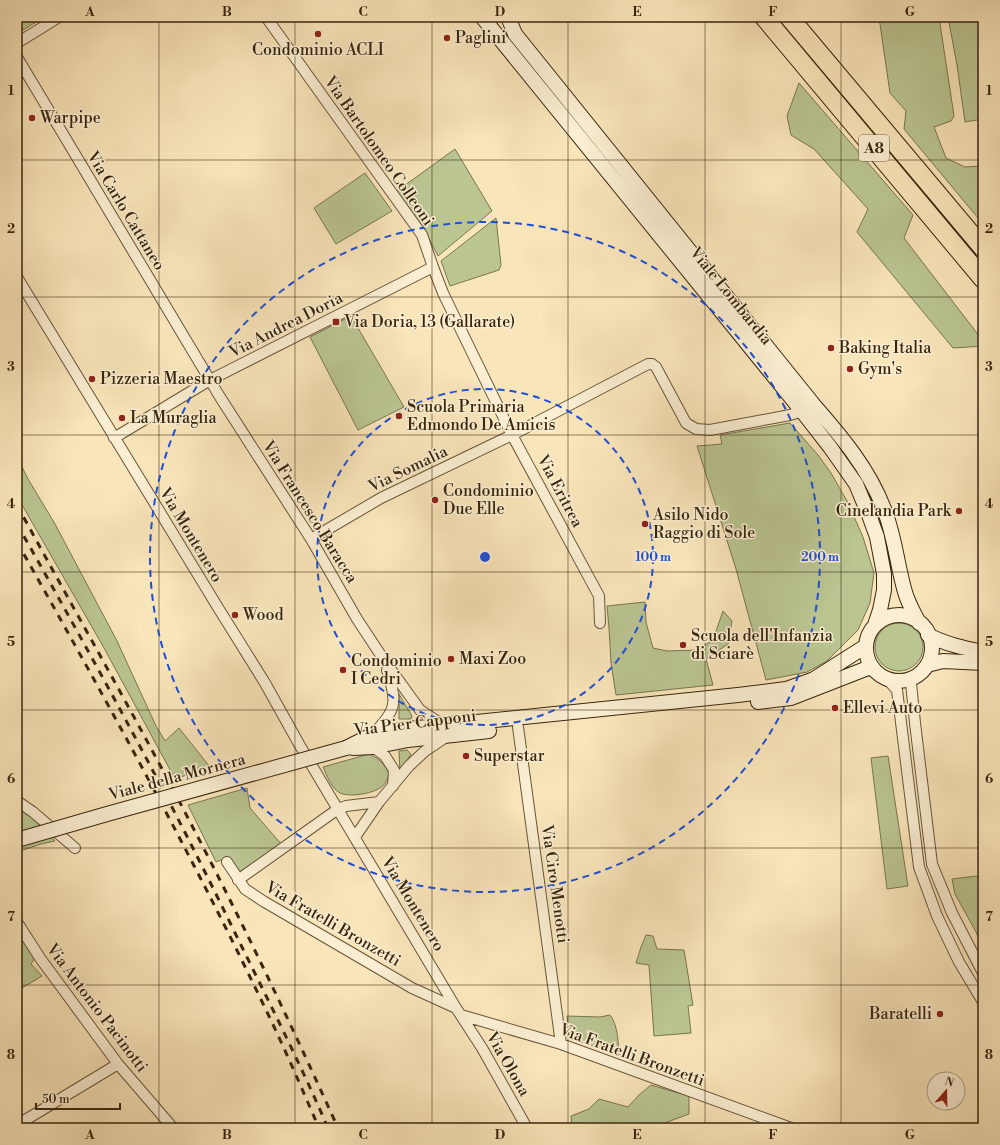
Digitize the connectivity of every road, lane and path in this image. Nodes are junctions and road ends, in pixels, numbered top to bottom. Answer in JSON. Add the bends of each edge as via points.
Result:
{"nodes":[{"id":1,"x":59,"y":17,"type":"edge"},
{"id":2,"x":266,"y":17,"type":"edge"},
{"id":3,"x":498,"y":17,"type":"edge"},
{"id":4,"x":508,"y":17,"type":"edge"},
{"id":5,"x":764,"y":17,"type":"edge"},
{"id":6,"x":789,"y":17,"type":"edge"},
{"id":7,"x":482,"y":18,"type":"edge"},
{"id":8,"x":17,"y":42,"type":"edge"},
{"id":9,"x":17,"y":57,"type":"edge"},
{"id":10,"x":983,"y":248,"type":"edge"},
{"id":11,"x":432,"y":267,"type":"junction"},
{"id":12,"x":17,"y":277,"type":"edge"},
{"id":13,"x":983,"y":279,"type":"edge"},
{"id":14,"x":210,"y":380,"type":"junction"},
{"id":15,"x":802,"y":411,"type":"junction"},
{"id":16,"x":512,"y":435,"type":"junction"},
{"id":17,"x":114,"y":438,"type":"junction"},
{"id":18,"x":311,"y":539,"type":"junction"},
{"id":19,"x":600,"y":623,"type":"dead end"},
{"id":20,"x":919,"y":623,"type":"junction"},
{"id":21,"x":876,"y":625,"type":"junction"},
{"id":22,"x":928,"y":635,"type":"junction"},
{"id":23,"x":866,"y":646,"type":"junction"},
{"id":24,"x":983,"y":652,"type":"edge"},
{"id":25,"x":384,"y":660,"type":"junction"},
{"id":26,"x":983,"y":663,"type":"edge"},
{"id":27,"x":927,"y":665,"type":"junction"},
{"id":28,"x":874,"y":669,"type":"junction"},
{"id":29,"x":886,"y":678,"type":"junction"},
{"id":30,"x":912,"y":678,"type":"junction"},
{"id":31,"x":518,"y":727,"type":"junction"},
{"id":32,"x":446,"y":730,"type":"junction"},
{"id":33,"x":373,"y":741,"type":"junction"},
{"id":34,"x":346,"y":748,"type":"joint"},
{"id":35,"x":393,"y":786,"type":"junction"},
{"id":36,"x":17,"y":801,"type":"edge"},
{"id":37,"x":380,"y":802,"type":"junction"},
{"id":38,"x":338,"y":809,"type":"junction"},
{"id":39,"x":355,"y":837,"type":"junction"},
{"id":40,"x":17,"y":840,"type":"edge"},
{"id":41,"x":75,"y":848,"type":"dead end"},
{"id":42,"x":227,"y":862,"type":"dead end"},
{"id":43,"x":238,"y":880,"type":"junction"},
{"id":44,"x":17,"y":922,"type":"edge"},
{"id":45,"x":983,"y":973,"type":"edge"},
{"id":46,"x":983,"y":1002,"type":"edge"},
{"id":47,"x":459,"y":1012,"type":"junction"},
{"id":48,"x":561,"y":1044,"type":"junction"},
{"id":49,"x":118,"y":1064,"type":"junction"},
{"id":50,"x":17,"y":1125,"type":"edge"},
{"id":51,"x":173,"y":1128,"type":"edge"},
{"id":52,"x":527,"y":1128,"type":"edge"},
{"id":53,"x":791,"y":1128,"type":"edge"}],
"edges":[{"from":1,"to":8,"type":"street"},
{"from":2,"to":11,"type":"street","name":"Via Bartolomeo Colleoni","via":[[422,235]]},
{"from":3,"to":7,"type":"main road"},
{"from":4,"to":20,"type":"main road","name":"Viale Lombardia","via":[[515,34],[843,438],[868,475],[885,510],[905,593]]},
{"from":5,"to":13,"type":"highway","number":"A8"},
{"from":6,"to":10,"type":"highway","number":"A8"},
{"from":7,"to":15,"type":"main road","name":"Viale Lombardia"},
{"from":9,"to":14,"type":"street","name":"Via Carlo Cattaneo"},
{"from":11,"to":14,"type":"street","name":"Via Andrea Doria"},
{"from":11,"to":16,"type":"street","name":"Via Eritrea"},
{"from":12,"to":17,"type":"street","name":"Via Montenero"},
{"from":14,"to":17,"type":"street","name":"Via Andrea Doria"},
{"from":14,"to":18,"type":"street","name":"Via Francesco Baracca"},
{"from":15,"to":16,"type":"street","name":"Via Somalia","via":[[710,430],[696,429],[686,423],[656,367],[648,364]]},
{"from":15,"to":21,"type":"main road","name":"Viale Lombardia","via":[[856,484],[877,537],[884,574],[884,590]]},
{"from":16,"to":18,"type":"street","name":"Via Somalia","via":[[381,498]]},
{"from":16,"to":19,"type":"street","name":"Via Eritrea","via":[[599,596]]},
{"from":17,"to":38,"type":"street","name":"Via Montenero","via":[[265,683]]},
{"from":18,"to":25,"type":"street","name":"Via Francesco Baracca"},
{"from":20,"to":21,"type":"main road","via":[[897,615],[885,618]]},
{"from":20,"to":22,"type":"main road"},
{"from":21,"to":23,"type":"main road","via":[[868,635]]},
{"from":22,"to":24,"type":"main road","via":[[950,644]]},
{"from":22,"to":27,"type":"main road","via":[[931,647]]},
{"from":23,"to":28,"type":"main road","via":[[868,659]]},
{"from":23,"to":32,"type":"main road","name":"Via Pier Capponi","via":[[814,679],[786,688]]},
{"from":25,"to":32,"type":"street","name":"Via Francesco Baracca","via":[[420,710]]},
{"from":25,"to":33,"type":"street","name":"Via Francesco Baracca","via":[[392,686],[393,705]]},
{"from":26,"to":27,"type":"main road","via":[[943,661]]},
{"from":27,"to":30,"type":"main road"},
{"from":28,"to":29,"type":"main road"},
{"from":28,"to":31,"type":"main road","name":"Via Pier Capponi","via":[[868,668],[792,698]]},
{"from":29,"to":30,"type":"main road","via":[[894,681]]},
{"from":29,"to":46,"type":"street","via":[[897,690],[919,867],[937,916],[959,962]]},
{"from":30,"to":45,"type":"street","via":[[932,864],[952,913]]},
{"from":31,"to":32,"type":"main road","name":"Via Pier Capponi"},
{"from":31,"to":48,"type":"street","name":"Via Ciro Menotti"},
{"from":32,"to":33,"type":"main road","name":"Via Pier Capponi","via":[[408,729]]},
{"from":32,"to":35,"type":"street","via":[[409,766]]},
{"from":33,"to":34,"type":"main road","name":"Via Pier Capponi"},
{"from":33,"to":35,"type":"street","via":[[394,770]]},
{"from":34,"to":40,"type":"main road","name":"Viale della Mornera","bridge":true},
{"from":35,"to":37,"type":"street"},
{"from":36,"to":41,"type":"street"},
{"from":37,"to":38,"type":"street"},
{"from":37,"to":39,"type":"street"},
{"from":38,"to":39,"type":"street","name":"Via Montenero"},
{"from":38,"to":43,"type":"street"},
{"from":39,"to":47,"type":"street","name":"Via Montenero"},
{"from":42,"to":43,"type":"street","name":"Via Fratelli Bronzetti"},
{"from":43,"to":47,"type":"street","name":"Via Fratelli Bronzetti","via":[[245,890],[270,905],[412,988]]},
{"from":44,"to":49,"type":"street","name":"Via Antonio Pacinotti","via":[[40,958]]},
{"from":47,"to":48,"type":"street","name":"Via Fratelli Bronzetti"},
{"from":47,"to":52,"type":"street","name":"Via Olona"},
{"from":48,"to":53,"type":"street","name":"Via Fratelli Bronzetti"},
{"from":49,"to":50,"type":"street"},
{"from":49,"to":51,"type":"street","name":"Via Antonio Pacinotti"}]}
